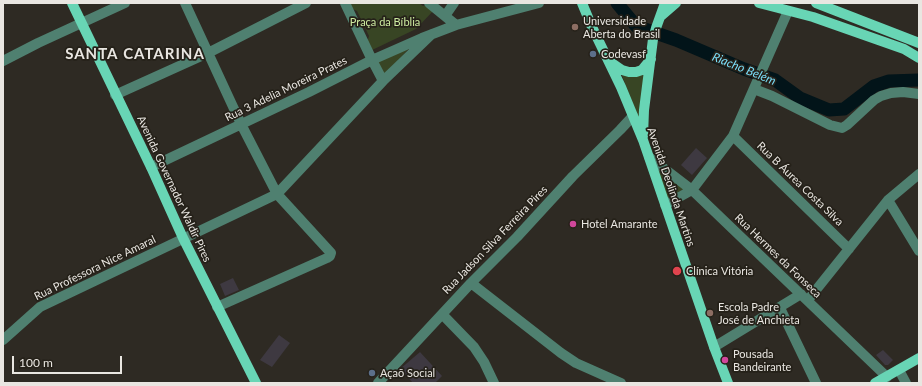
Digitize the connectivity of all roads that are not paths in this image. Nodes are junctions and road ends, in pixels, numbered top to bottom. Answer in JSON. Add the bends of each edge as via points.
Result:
{"nodes":[{"id":1,"x":72,"y":3,"type":"edge"},
{"id":2,"x":125,"y":3,"type":"edge"},
{"id":3,"x":185,"y":3,"type":"edge"},
{"id":4,"x":306,"y":3,"type":"edge"},
{"id":5,"x":345,"y":3,"type":"edge"},
{"id":6,"x":429,"y":3,"type":"edge"},
{"id":7,"x":454,"y":3,"type":"edge"},
{"id":8,"x":539,"y":3,"type":"edge"},
{"id":9,"x":582,"y":3,"type":"edge"},
{"id":10,"x":665,"y":3,"type":"edge"},
{"id":11,"x":676,"y":3,"type":"edge"},
{"id":12,"x":759,"y":3,"type":"edge"},
{"id":13,"x":816,"y":3,"type":"edge"},
{"id":14,"x":788,"y":11,"type":"junction"},
{"id":15,"x":443,"y":15,"type":"junction"},
{"id":16,"x":659,"y":17,"type":"junction"},
{"id":17,"x":82,"y":22,"type":"junction"},
{"id":18,"x":456,"y":25,"type":"junction"},
{"id":19,"x":436,"y":32,"type":"junction"},
{"id":20,"x":919,"y":43,"type":"edge"},
{"id":21,"x":208,"y":53,"type":"junction"},
{"id":22,"x":919,"y":58,"type":"edge"},
{"id":23,"x":651,"y":59,"type":"junction"},
{"id":24,"x":372,"y":60,"type":"junction"},
{"id":25,"x":608,"y":60,"type":"junction"},
{"id":26,"x":3,"y":61,"type":"edge"},
{"id":27,"x":383,"y":81,"type":"junction"},
{"id":28,"x":755,"y":85,"type":"junction"},
{"id":29,"x":919,"y":94,"type":"edge"},
{"id":30,"x":115,"y":95,"type":"junction"},
{"id":31,"x":633,"y":116,"type":"junction"},
{"id":32,"x":241,"y":124,"type":"junction"},
{"id":33,"x":734,"y":136,"type":"junction"},
{"id":34,"x":643,"y":140,"type":"junction"},
{"id":35,"x":649,"y":157,"type":"junction"},
{"id":36,"x":151,"y":167,"type":"junction"},
{"id":37,"x":919,"y":174,"type":"edge"},
{"id":38,"x":692,"y":190,"type":"junction"},
{"id":39,"x":277,"y":194,"type":"junction"},
{"id":40,"x":888,"y":200,"type":"junction"},
{"id":41,"x":665,"y":205,"type":"junction"},
{"id":42,"x":183,"y":238,"type":"junction"},
{"id":43,"x":849,"y":249,"type":"junction"},
{"id":44,"x":919,"y":251,"type":"edge"},
{"id":45,"x":471,"y":283,"type":"junction"},
{"id":46,"x":804,"y":297,"type":"junction"},
{"id":47,"x":217,"y":307,"type":"junction"},
{"id":48,"x":780,"y":308,"type":"junction"},
{"id":49,"x":442,"y":314,"type":"junction"},
{"id":50,"x":3,"y":340,"type":"edge"},
{"id":51,"x":714,"y":347,"type":"junction"},
{"id":52,"x":919,"y":358,"type":"edge"},
{"id":53,"x":899,"y":370,"type":"junction"},
{"id":54,"x":887,"y":377,"type":"junction"},
{"id":55,"x":618,"y":382,"type":"edge"},
{"id":56,"x":256,"y":383,"type":"edge"},
{"id":57,"x":378,"y":383,"type":"edge"},
{"id":58,"x":494,"y":383,"type":"edge"},
{"id":59,"x":728,"y":383,"type":"edge"},
{"id":60,"x":816,"y":383,"type":"edge"},
{"id":61,"x":875,"y":383,"type":"edge"},
{"id":62,"x":906,"y":383,"type":"edge"}],
"edges":[{"from":1,"to":17,"type":"main road","name":"Avenida Governador Waldir Pires"},
{"from":2,"to":17,"type":"street"},
{"from":3,"to":21,"type":"street"},
{"from":4,"to":21,"type":"street"},
{"from":5,"to":24,"type":"street"},
{"from":6,"to":15,"type":"street"},
{"from":7,"to":15,"type":"street"},
{"from":8,"to":18,"type":"street","name":"Rua 3 Adelia Moreira Prates"},
{"from":9,"to":25,"type":"main road","name":"Avenida Deolinda Martins"},
{"from":10,"to":16,"type":"main road"},
{"from":11,"to":16,"type":"main road"},
{"from":12,"to":14,"type":"main road"},
{"from":13,"to":20,"type":"main road"},
{"from":14,"to":22,"type":"main road","via":[[813,17],[904,49]]},
{"from":14,"to":28,"type":"street"},
{"from":15,"to":18,"type":"street"},
{"from":15,"to":19,"type":"street"},
{"from":16,"to":23,"type":"main road"},
{"from":17,"to":26,"type":"street"},
{"from":17,"to":30,"type":"main road","name":"Avenida Governador Waldir Pires"},
{"from":18,"to":19,"type":"street","name":"Rua 3 Adelia Moreira Prates"},
{"from":19,"to":24,"type":"street","name":"Rua 3 Adelia Moreira Prates"},
{"from":19,"to":27,"type":"street"},
{"from":21,"to":30,"type":"street"},
{"from":21,"to":32,"type":"street"},
{"from":23,"to":25,"type":"main road","via":[[642,70],[636,72],[622,70]]},
{"from":23,"to":34,"type":"main road"},
{"from":24,"to":27,"type":"street"},
{"from":24,"to":32,"type":"street","name":"Rua 3 Adelia Moreira Prates"},
{"from":25,"to":31,"type":"main road","name":"Avenida Deolinda Martins"},
{"from":27,"to":39,"type":"street"},
{"from":28,"to":29,"type":"street","via":[[830,125],[842,128],[881,96],[903,92]]},
{"from":28,"to":33,"type":"street"},
{"from":30,"to":36,"type":"main road","name":"Avenida Governador Waldir Pires"},
{"from":31,"to":34,"type":"main road","name":"Avenida Deolinda Martins"},
{"from":31,"to":45,"type":"street","name":"Rua Jadson Silva Ferreira Pires"},
{"from":32,"to":36,"type":"street","name":"Rua 3 Adelia Moreira Prates"},
{"from":32,"to":39,"type":"street"},
{"from":33,"to":38,"type":"street"},
{"from":33,"to":43,"type":"street","name":"Rua B Áurea Costa Silva"},
{"from":34,"to":35,"type":"main road","name":"Avenida Deolinda Martins"},
{"from":35,"to":38,"type":"street","name":"Rua Hermes da Fonseca"},
{"from":35,"to":41,"type":"main road","name":"Avenida Deolinda Martins"},
{"from":36,"to":42,"type":"main road","name":"Avenida Governador Waldir Pires"},
{"from":37,"to":40,"type":"street"},
{"from":38,"to":41,"type":"street"},
{"from":38,"to":46,"type":"street","name":"Rua Hermes da Fonseca"},
{"from":39,"to":42,"type":"street","name":"Rua Professora Nice Amaral"},
{"from":39,"to":47,"type":"street","via":[[331,251],[331,254]]},
{"from":40,"to":43,"type":"street"},
{"from":40,"to":44,"type":"street"},
{"from":41,"to":51,"type":"main road","name":"Avenida Deolinda Martins"},
{"from":42,"to":47,"type":"main road","name":"Avenida Governador Waldir Pires"},
{"from":42,"to":50,"type":"street","name":"Rua Professora Nice Amaral","via":[[40,307]]},
{"from":43,"to":46,"type":"street"},
{"from":45,"to":49,"type":"street","name":"Rua Jadson Silva Ferreira Pires"},
{"from":45,"to":55,"type":"street","via":[[571,360]]},
{"from":46,"to":48,"type":"street"},
{"from":46,"to":54,"type":"street","name":"Rua Hermes da Fonseca"},
{"from":47,"to":56,"type":"main road","name":"Avenida Governador Waldir Pires"},
{"from":48,"to":51,"type":"street"},
{"from":48,"to":60,"type":"street"},
{"from":49,"to":57,"type":"street","name":"Rua Jadson Silva Ferreira Pires"},
{"from":49,"to":58,"type":"street","via":[[474,347]]},
{"from":51,"to":59,"type":"main road","name":"Avenida Deolinda Martins"},
{"from":52,"to":53,"type":"main road"},
{"from":53,"to":54,"type":"main road"},
{"from":53,"to":62,"type":"street"},
{"from":54,"to":61,"type":"main road"}]}
